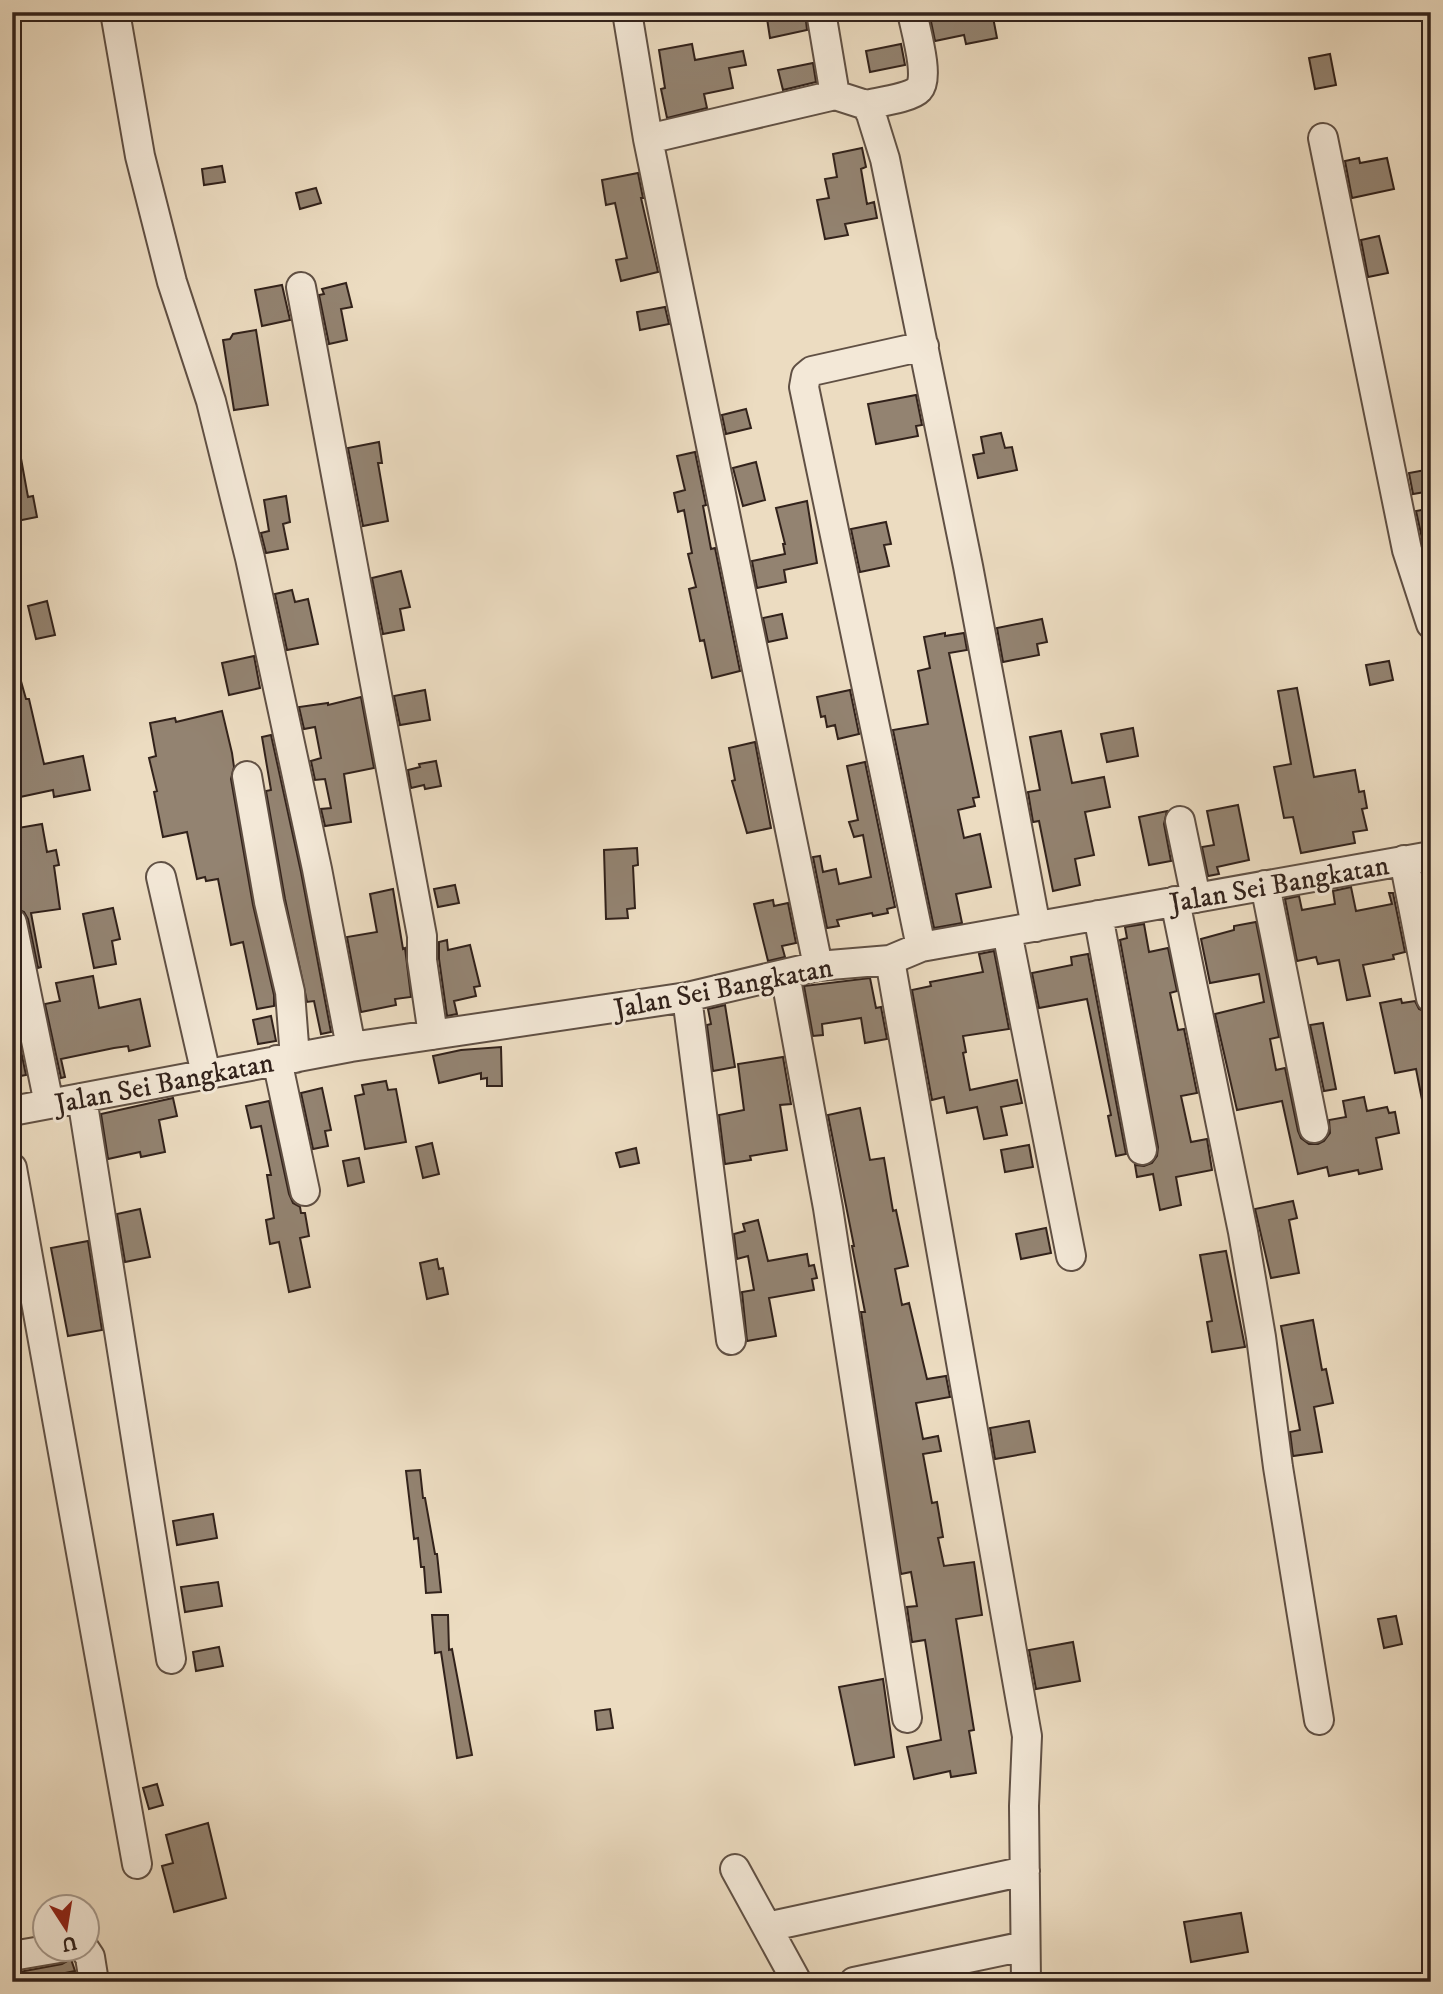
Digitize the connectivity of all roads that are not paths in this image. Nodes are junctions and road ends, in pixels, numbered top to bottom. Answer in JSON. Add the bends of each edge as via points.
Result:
{"nodes":[{"id":1,"x":116,"y":12,"type":"edge"},
{"id":2,"x":627,"y":12,"type":"edge"},
{"id":3,"x":821,"y":12,"type":"edge"},
{"id":4,"x":912,"y":12,"type":"edge"},
{"id":5,"x":835,"y":95,"type":"junction"},
{"id":6,"x":866,"y":105,"type":"junction"},
{"id":7,"x":1323,"y":138,"type":"dead end"},
{"id":8,"x":648,"y":139,"type":"junction"},
{"id":9,"x":301,"y":287,"type":"dead end"},
{"id":10,"x":924,"y":346,"type":"junction"},
{"id":11,"x":1431,"y":624,"type":"edge"},
{"id":12,"x":247,"y":776,"type":"dead end"},
{"id":13,"x":1180,"y":821,"type":"dead end"},
{"id":14,"x":1418,"y":858,"type":"edge"},
{"id":15,"x":161,"y":877,"type":"dead end"},
{"id":16,"x":1265,"y":886,"type":"junction"},
{"id":17,"x":1185,"y":900,"type":"junction"},
{"id":18,"x":1098,"y":915,"type":"junction"},
{"id":19,"x":12,"y":923,"type":"edge"},
{"id":20,"x":1036,"y":926,"type":"junction"},
{"id":21,"x":1007,"y":932,"type":"junction"},
{"id":22,"x":921,"y":947,"type":"junction"},
{"id":23,"x":890,"y":960,"type":"junction"},
{"id":24,"x":818,"y":966,"type":"junction"},
{"id":25,"x":785,"y":974,"type":"junction"},
{"id":26,"x":687,"y":997,"type":"junction"},
{"id":27,"x":1431,"y":998,"type":"edge"},
{"id":28,"x":433,"y":1035,"type":"junction"},
{"id":29,"x":351,"y":1047,"type":"junction"},
{"id":30,"x":286,"y":1059,"type":"junction"},
{"id":31,"x":206,"y":1074,"type":"junction"},
{"id":32,"x":82,"y":1098,"type":"junction"},
{"id":33,"x":49,"y":1104,"type":"junction"},
{"id":34,"x":12,"y":1111,"type":"edge"},
{"id":35,"x":1314,"y":1128,"type":"dead end"},
{"id":36,"x":1142,"y":1150,"type":"dead end"},
{"id":37,"x":12,"y":1168,"type":"edge"},
{"id":38,"x":305,"y":1191,"type":"dead end"},
{"id":39,"x":1071,"y":1256,"type":"dead end"},
{"id":40,"x":731,"y":1340,"type":"dead end"},
{"id":41,"x":171,"y":1658,"type":"dead end"},
{"id":42,"x":907,"y":1718,"type":"dead end"},
{"id":43,"x":1319,"y":1720,"type":"dead end"},
{"id":44,"x":137,"y":1864,"type":"dead end"},
{"id":45,"x":735,"y":1869,"type":"dead end"},
{"id":46,"x":1025,"y":1871,"type":"junction"},
{"id":47,"x":767,"y":1927,"type":"junction"},
{"id":48,"x":1025,"y":1946,"type":"junction"},
{"id":49,"x":32,"y":1953,"type":"edge"},
{"id":50,"x":12,"y":1956,"type":"edge"},
{"id":51,"x":91,"y":1962,"type":"edge"},
{"id":52,"x":94,"y":1982,"type":"edge"},
{"id":53,"x":797,"y":1982,"type":"edge"},
{"id":54,"x":854,"y":1982,"type":"edge"},
{"id":55,"x":1026,"y":1982,"type":"edge"}],
"edges":[{"from":1,"to":29,"type":"street","via":[[140,156],[172,282],[211,401],[250,558]]},
{"from":2,"to":8,"type":"street"},
{"from":3,"to":5,"type":"street"},
{"from":4,"to":6,"type":"street","via":[[923,68],[920,89]]},
{"from":5,"to":6,"type":"street"},
{"from":5,"to":8,"type":"street"},
{"from":6,"to":10,"type":"street","via":[[885,159]]},
{"from":7,"to":11,"type":"street","via":[[1407,550]]},
{"from":8,"to":24,"type":"street"},
{"from":9,"to":28,"type":"street","via":[[422,936]]},
{"from":10,"to":20,"type":"street"},
{"from":10,"to":22,"type":"street","via":[[811,371],[804,387]]},
{"from":12,"to":30,"type":"street","via":[[290,992]]},
{"from":13,"to":17,"type":"street"},
{"from":14,"to":16,"type":"street","name":"Jalan Sei Bangkatan"},
{"from":14,"to":27,"type":"street"},
{"from":15,"to":31,"type":"street"},
{"from":16,"to":17,"type":"street","name":"Jalan Sei Bangkatan"},
{"from":16,"to":35,"type":"street"},
{"from":17,"to":18,"type":"street","name":"Jalan Sei Bangkatan"},
{"from":17,"to":43,"type":"street","via":[[1261,1337]]},
{"from":18,"to":20,"type":"street","name":"Jalan Sei Bangkatan"},
{"from":18,"to":36,"type":"street"},
{"from":19,"to":33,"type":"street"},
{"from":20,"to":21,"type":"street","name":"Jalan Sei Bangkatan"},
{"from":21,"to":22,"type":"street","name":"Jalan Sei Bangkatan"},
{"from":21,"to":39,"type":"street"},
{"from":22,"to":23,"type":"street","name":"Jalan Sei Bangkatan"},
{"from":23,"to":24,"type":"street","name":"Jalan Sei Bangkatan"},
{"from":23,"to":46,"type":"street","via":[[1027,1735]]},
{"from":24,"to":25,"type":"street","name":"Jalan Sei Bangkatan"},
{"from":25,"to":26,"type":"street","name":"Jalan Sei Bangkatan"},
{"from":25,"to":42,"type":"street","via":[[828,1208]]},
{"from":26,"to":28,"type":"street","name":"Jalan Sei Bangkatan"},
{"from":26,"to":40,"type":"street"},
{"from":28,"to":29,"type":"street","name":"Jalan Sei Bangkatan"},
{"from":29,"to":30,"type":"street","name":"Jalan Sei Bangkatan"},
{"from":30,"to":31,"type":"street","name":"Jalan Sei Bangkatan"},
{"from":30,"to":38,"type":"street"},
{"from":31,"to":32,"type":"street","name":"Jalan Sei Bangkatan"},
{"from":32,"to":33,"type":"street","name":"Jalan Sei Bangkatan"},
{"from":32,"to":41,"type":"street"},
{"from":33,"to":34,"type":"street","name":"Jalan Sei Bangkatan"},
{"from":37,"to":44,"type":"street"},
{"from":45,"to":47,"type":"street"},
{"from":46,"to":47,"type":"street"},
{"from":46,"to":48,"type":"street"},
{"from":47,"to":53,"type":"street"},
{"from":48,"to":54,"type":"street"},
{"from":48,"to":55,"type":"street"},
{"from":49,"to":50,"type":"street"},
{"from":51,"to":52,"type":"street"}]}
